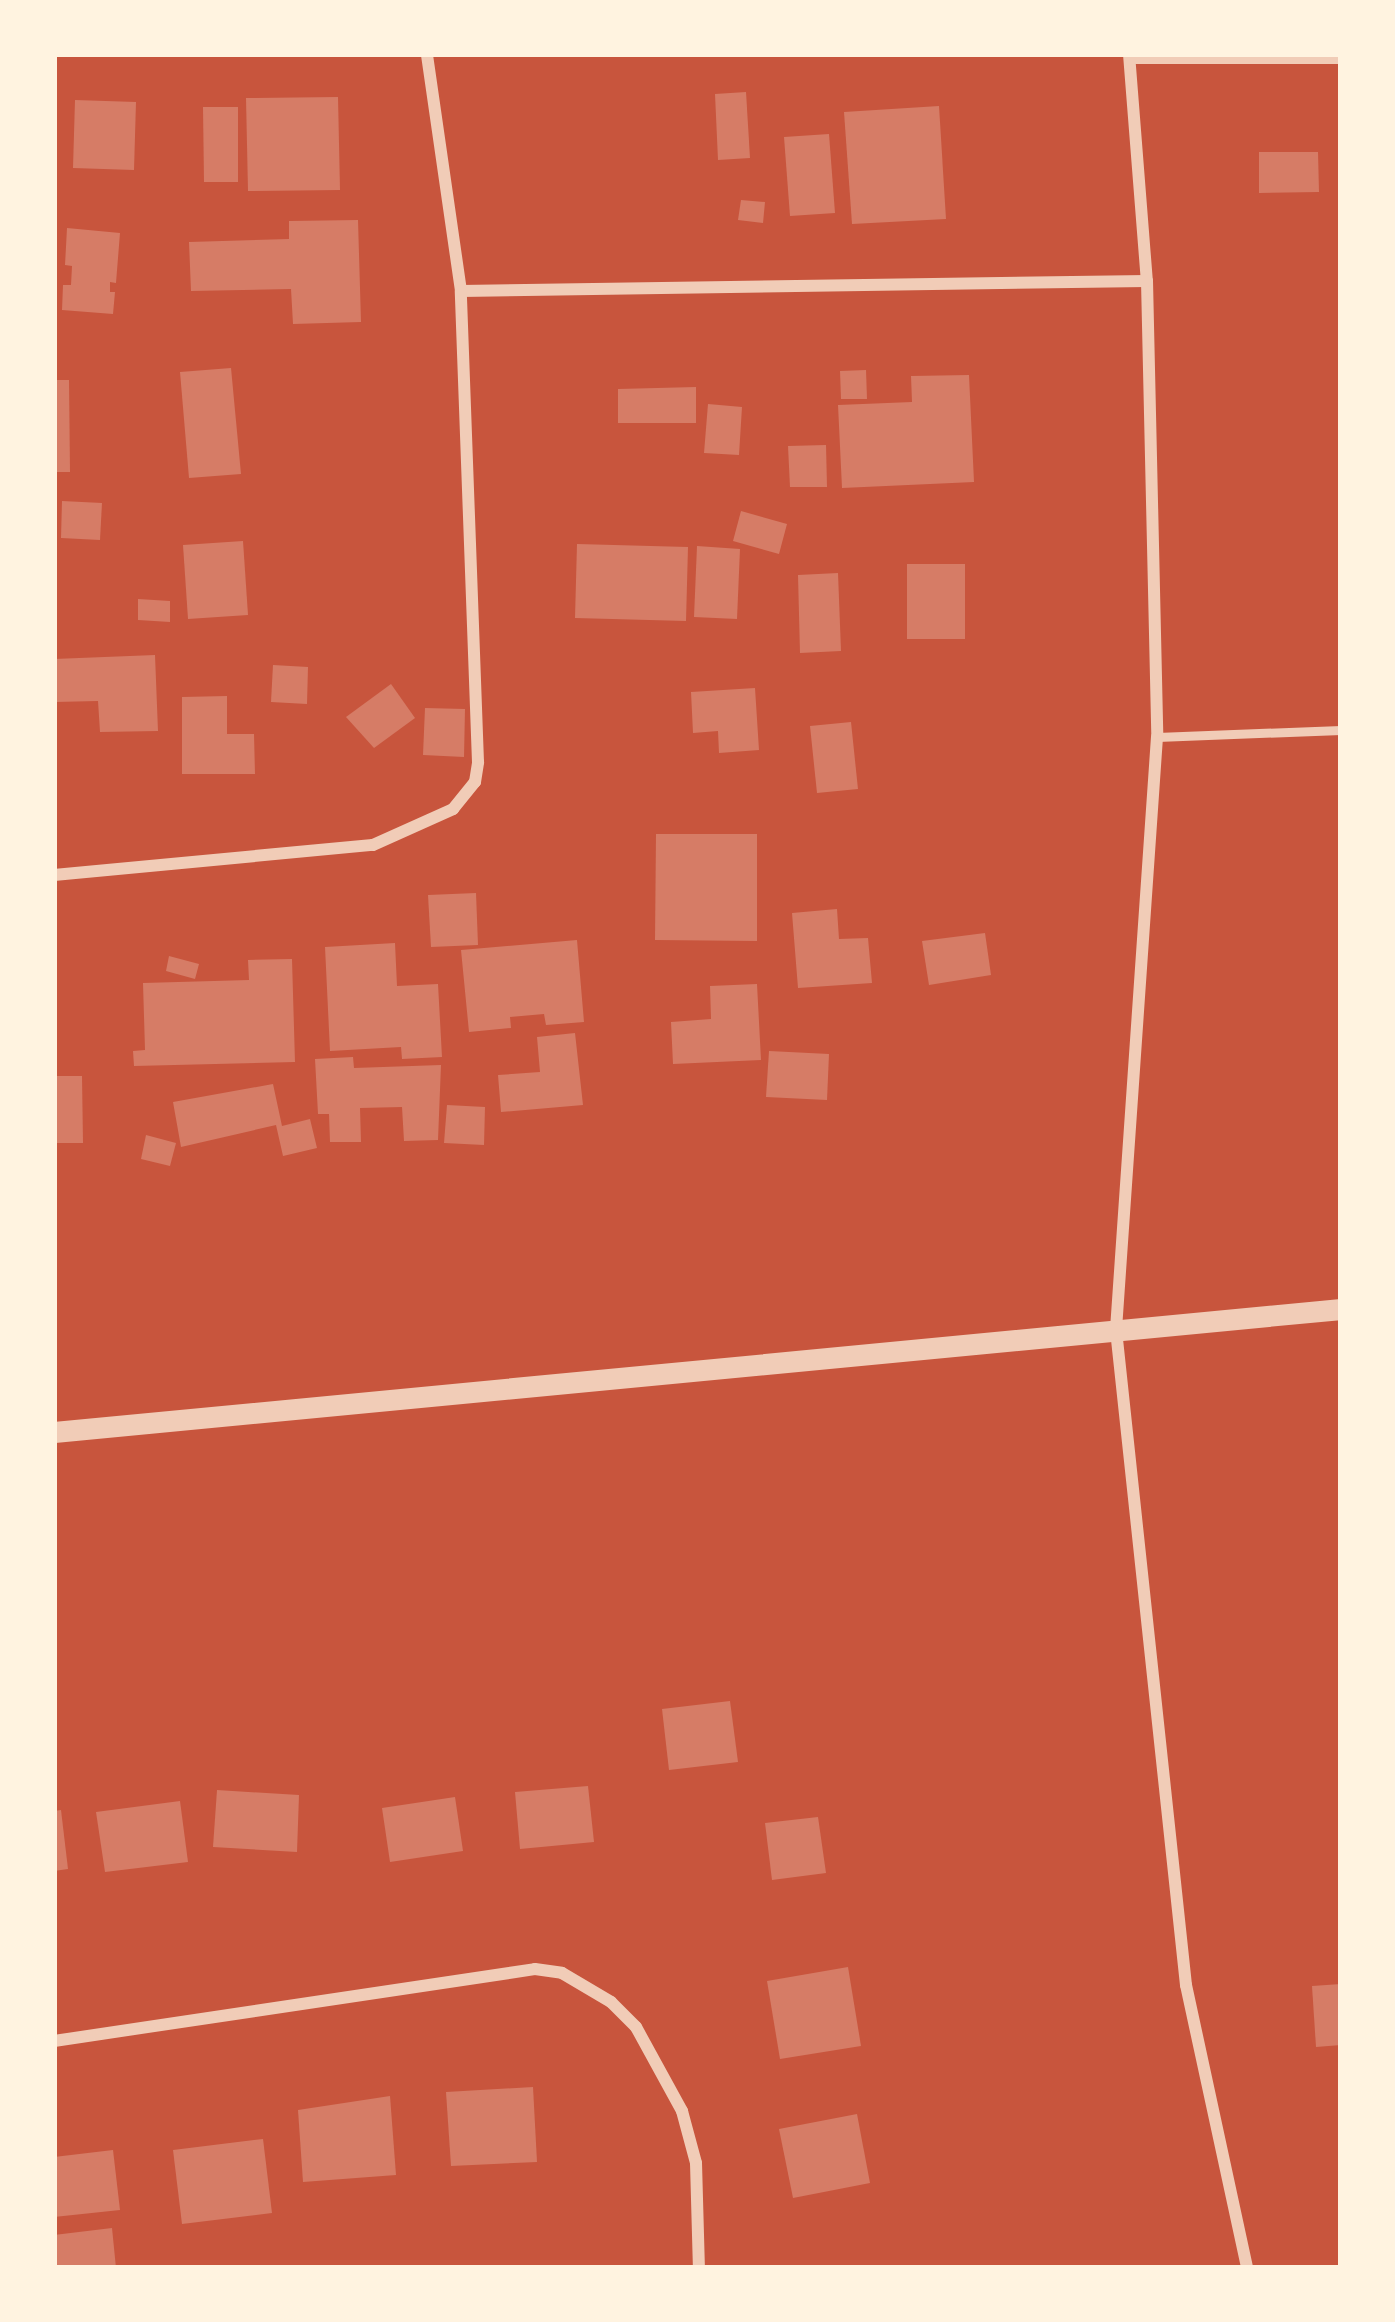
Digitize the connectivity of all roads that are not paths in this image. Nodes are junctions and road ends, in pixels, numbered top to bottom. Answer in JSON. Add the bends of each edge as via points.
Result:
{"nodes":[{"id":1,"x":427,"y":54,"type":"edge"},
{"id":2,"x":1129,"y":57,"type":"edge"},
{"id":3,"x":1341,"y":58,"type":"edge"},
{"id":4,"x":1147,"y":281,"type":"junction"},
{"id":5,"x":461,"y":291,"type":"junction"},
{"id":6,"x":1341,"y":730,"type":"edge"},
{"id":7,"x":1157,"y":737,"type":"junction"},
{"id":8,"x":54,"y":875,"type":"edge"},
{"id":9,"x":1341,"y":1309,"type":"edge"},
{"id":10,"x":1116,"y":1330,"type":"junction"},
{"id":11,"x":54,"y":1432,"type":"edge"},
{"id":12,"x":54,"y":2041,"type":"edge"},
{"id":13,"x":699,"y":2268,"type":"edge"},
{"id":14,"x":1247,"y":2268,"type":"edge"}],
"edges":[{"from":1,"to":5,"type":"street"},
{"from":2,"to":3,"type":"lane"},
{"from":2,"to":4,"type":"street"},
{"from":4,"to":5,"type":"street"},
{"from":4,"to":7,"type":"street"},
{"from":5,"to":8,"type":"street","via":[[475,782],[453,808],[373,845]]},
{"from":6,"to":7,"type":"lane"},
{"from":7,"to":10,"type":"street"},
{"from":9,"to":10,"type":"street"},
{"from":10,"to":11,"type":"street"},
{"from":10,"to":14,"type":"street","via":[[1186,1985]]},
{"from":12,"to":13,"type":"street","via":[[535,1969],[562,1973],[636,2027],[682,2111],[696,2163]]}]}
